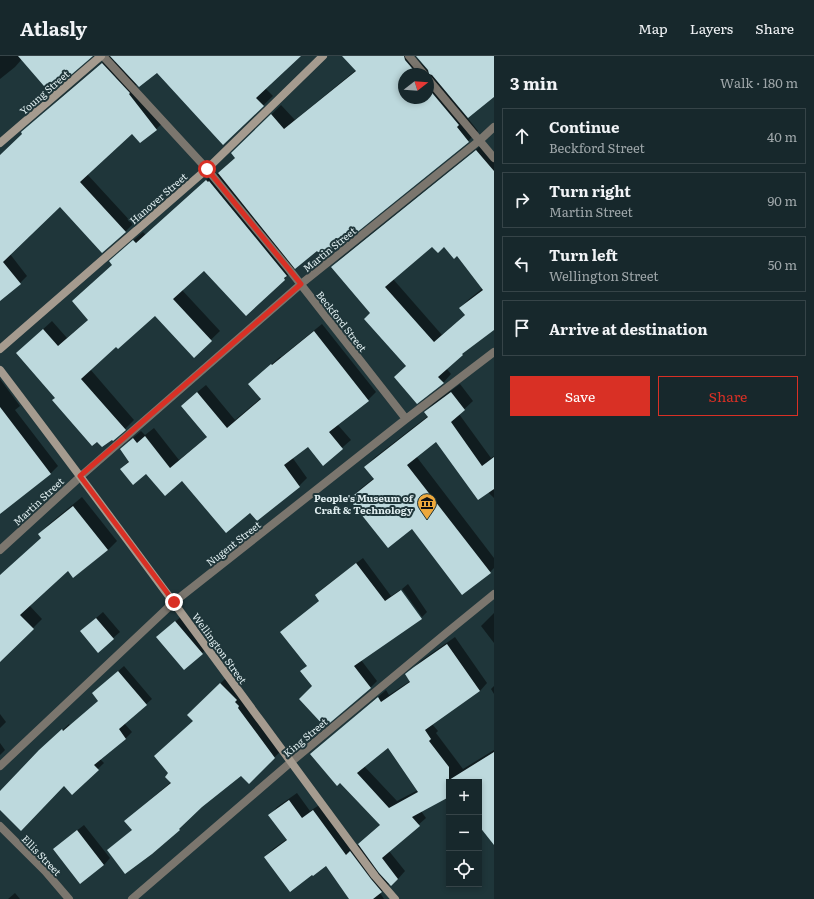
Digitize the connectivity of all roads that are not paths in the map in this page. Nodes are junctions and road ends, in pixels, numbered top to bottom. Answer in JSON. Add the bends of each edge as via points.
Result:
{"nodes":[{"id":1,"x":102,"y":56,"type":"edge"},
{"id":2,"x":323,"y":56,"type":"edge"},
{"id":3,"x":409,"y":56,"type":"edge"},
{"id":4,"x":419,"y":68,"type":"edge"},
{"id":5,"x":434,"y":86,"type":"edge"},
{"id":6,"x":494,"y":127,"type":"edge"},
{"id":7,"x":480,"y":140,"type":"junction"},
{"id":8,"x":0,"y":143,"type":"edge"},
{"id":9,"x":494,"y":158,"type":"edge"},
{"id":10,"x":207,"y":169,"type":"junction"},
{"id":11,"x":301,"y":284,"type":"junction"},
{"id":12,"x":0,"y":349,"type":"edge"},
{"id":13,"x":494,"y":352,"type":"edge"},
{"id":14,"x":0,"y":370,"type":"edge"},
{"id":15,"x":406,"y":419,"type":"junction"},
{"id":16,"x":80,"y":476,"type":"junction"},
{"id":17,"x":0,"y":550,"type":"edge"},
{"id":18,"x":494,"y":594,"type":"edge"},
{"id":19,"x":174,"y":602,"type":"junction"},
{"id":20,"x":291,"y":762,"type":"junction"},
{"id":21,"x":0,"y":766,"type":"edge"},
{"id":22,"x":0,"y":826,"type":"edge"},
{"id":23,"x":69,"y":899,"type":"edge"},
{"id":24,"x":132,"y":899,"type":"edge"},
{"id":25,"x":395,"y":899,"type":"edge"}],
"edges":[{"from":1,"to":8,"type":"street","name":"Young Street"},
{"from":1,"to":10,"type":"street","name":"Beckford Street"},
{"from":2,"to":10,"type":"street","name":"Hanover Street"},
{"from":3,"to":4,"type":"street"},
{"from":5,"to":7,"type":"street"},
{"from":6,"to":7,"type":"street","name":"Martin Street"},
{"from":7,"to":9,"type":"street"},
{"from":7,"to":11,"type":"street","name":"Martin Street"},
{"from":10,"to":11,"type":"street","name":"Beckford Street"},
{"from":10,"to":12,"type":"street","name":"Hanover Street"},
{"from":11,"to":15,"type":"street","name":"Beckford Street"},
{"from":11,"to":16,"type":"street","name":"Martin Street"},
{"from":13,"to":15,"type":"street","name":"Nugent Street"},
{"from":14,"to":16,"type":"street","name":"Wellington Street"},
{"from":15,"to":19,"type":"street","name":"Nugent Street"},
{"from":16,"to":17,"type":"street","name":"Martin Street"},
{"from":16,"to":19,"type":"street","name":"Wellington Street"},
{"from":18,"to":20,"type":"street","name":"King Street"},
{"from":19,"to":20,"type":"street","name":"Wellington Street"},
{"from":19,"to":21,"type":"street","name":"Nugent Street"},
{"from":20,"to":24,"type":"street","name":"King Street"},
{"from":20,"to":25,"type":"street","name":"Wellington Street","via":[[375,876]]},
{"from":22,"to":23,"type":"street","name":"Ellis Street"}]}
